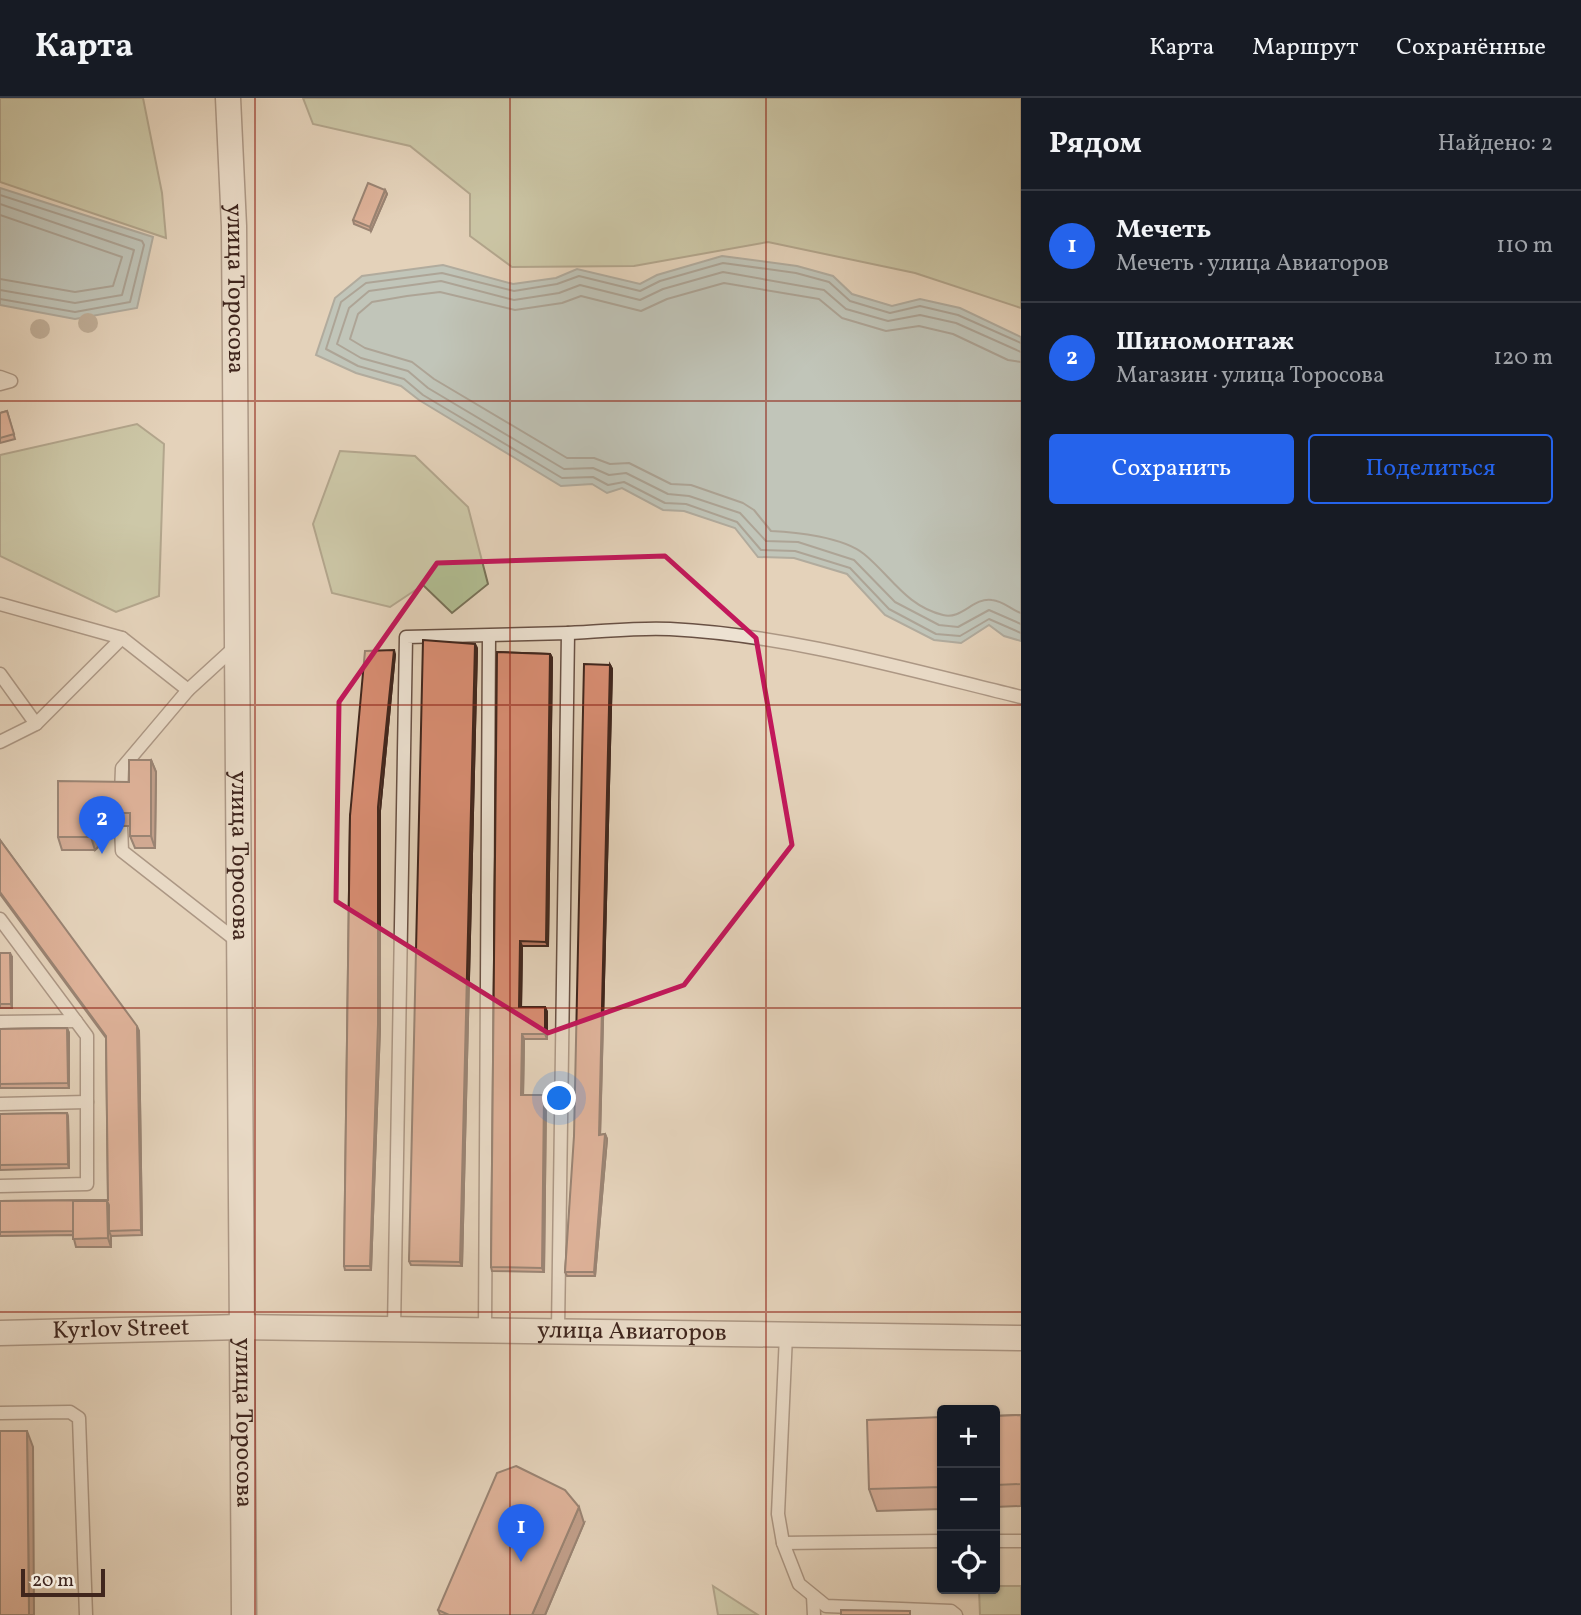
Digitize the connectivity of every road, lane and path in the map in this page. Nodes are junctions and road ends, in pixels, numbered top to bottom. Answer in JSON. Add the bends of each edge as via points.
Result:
{"nodes":[{"id":1,"x":228,"y":98,"type":"edge"},
{"id":2,"x":0,"y":377,"type":"edge"},
{"id":3,"x":0,"y":384,"type":"edge"},
{"id":4,"x":0,"y":604,"type":"edge"},
{"id":5,"x":568,"y":633,"type":"junction"},
{"id":6,"x":489,"y":636,"type":"junction"},
{"id":7,"x":122,"y":638,"type":"junction"},
{"id":8,"x":236,"y":646,"type":"junction"},
{"id":9,"x":0,"y":674,"type":"edge"},
{"id":10,"x":188,"y":690,"type":"junction"},
{"id":11,"x":1021,"y":696,"type":"edge"},
{"id":12,"x":36,"y":723,"type":"junction"},
{"id":13,"x":0,"y":742,"type":"edge"},
{"id":14,"x":121,"y":794,"type":"edge"},
{"id":15,"x":121,"y":826,"type":"edge"},
{"id":16,"x":0,"y":919,"type":"edge"},
{"id":17,"x":0,"y":940,"type":"edge"},
{"id":18,"x":15,"y":940,"type":"junction"},
{"id":19,"x":237,"y":941,"type":"junction"},
{"id":20,"x":76,"y":1021,"type":"junction"},
{"id":21,"x":0,"y":1022,"type":"edge"},
{"id":22,"x":87,"y":1102,"type":"junction"},
{"id":23,"x":0,"y":1104,"type":"edge"},
{"id":24,"x":0,"y":1186,"type":"edge"},
{"id":25,"x":241,"y":1326,"type":"junction"},
{"id":26,"x":394,"y":1329,"type":"junction"},
{"id":27,"x":485,"y":1329,"type":"junction"},
{"id":28,"x":558,"y":1330,"type":"junction"},
{"id":29,"x":0,"y":1333,"type":"edge"},
{"id":30,"x":786,"y":1335,"type":"junction"},
{"id":31,"x":1021,"y":1338,"type":"edge"},
{"id":32,"x":0,"y":1413,"type":"edge"},
{"id":33,"x":1000,"y":1541,"type":"edge"},
{"id":34,"x":1021,"y":1541,"type":"edge"},
{"id":35,"x":937,"y":1542,"type":"edge"},
{"id":36,"x":783,"y":1543,"type":"junction"},
{"id":37,"x":814,"y":1596,"type":"junction"},
{"id":38,"x":86,"y":1615,"type":"edge"},
{"id":39,"x":244,"y":1615,"type":"edge"},
{"id":40,"x":814,"y":1615,"type":"edge"},
{"id":41,"x":956,"y":1615,"type":"edge"}],
"edges":[{"from":1,"to":8,"type":"street","name":"улица Торосова","via":[[234,226]]},
{"from":2,"to":3,"type":"lane","via":[[11,381]]},
{"from":4,"to":7,"type":"lane"},
{"from":5,"to":6,"type":"lane"},
{"from":5,"to":11,"type":"lane","via":[[668,629],[754,637]]},
{"from":5,"to":28,"type":"lane"},
{"from":6,"to":26,"type":"lane","via":[[406,637]]},
{"from":6,"to":27,"type":"lane"},
{"from":7,"to":10,"type":"lane"},
{"from":7,"to":12,"type":"lane"},
{"from":8,"to":10,"type":"lane"},
{"from":8,"to":19,"type":"street","name":"улица Торосова"},
{"from":9,"to":12,"type":"lane"},
{"from":10,"to":14,"type":"lane","via":[[121,768]]},
{"from":12,"to":13,"type":"lane"},
{"from":15,"to":19,"type":"lane","via":[[122,851]]},
{"from":16,"to":18,"type":"lane"},
{"from":17,"to":18,"type":"lane"},
{"from":18,"to":20,"type":"lane"},
{"from":19,"to":25,"type":"street","name":"улица Торосова"},
{"from":20,"to":21,"type":"lane"},
{"from":20,"to":22,"type":"lane","via":[[87,1036]]},
{"from":22,"to":23,"type":"lane"},
{"from":22,"to":24,"type":"lane","via":[[87,1184]]},
{"from":25,"to":26,"type":"street","name":"улица Авиаторов"},
{"from":25,"to":29,"type":"street","name":"Kyrlov Street"},
{"from":25,"to":39,"type":"street","name":"улица Торосова"},
{"from":26,"to":27,"type":"street","name":"улица Авиаторов"},
{"from":27,"to":28,"type":"street","name":"улица Авиаторов"},
{"from":28,"to":30,"type":"street","name":"улица Авиаторов"},
{"from":30,"to":31,"type":"street","name":"улица Авиаторов"},
{"from":30,"to":36,"type":"lane","via":[[778,1514]]},
{"from":32,"to":38,"type":"lane","via":[[70,1412],[79,1418]]},
{"from":33,"to":34,"type":"lane"},
{"from":35,"to":36,"type":"lane"},
{"from":36,"to":37,"type":"lane","via":[[799,1584]]},
{"from":37,"to":40,"type":"lane"},
{"from":37,"to":41,"type":"lane","via":[[826,1606],[951,1611]]}]}
